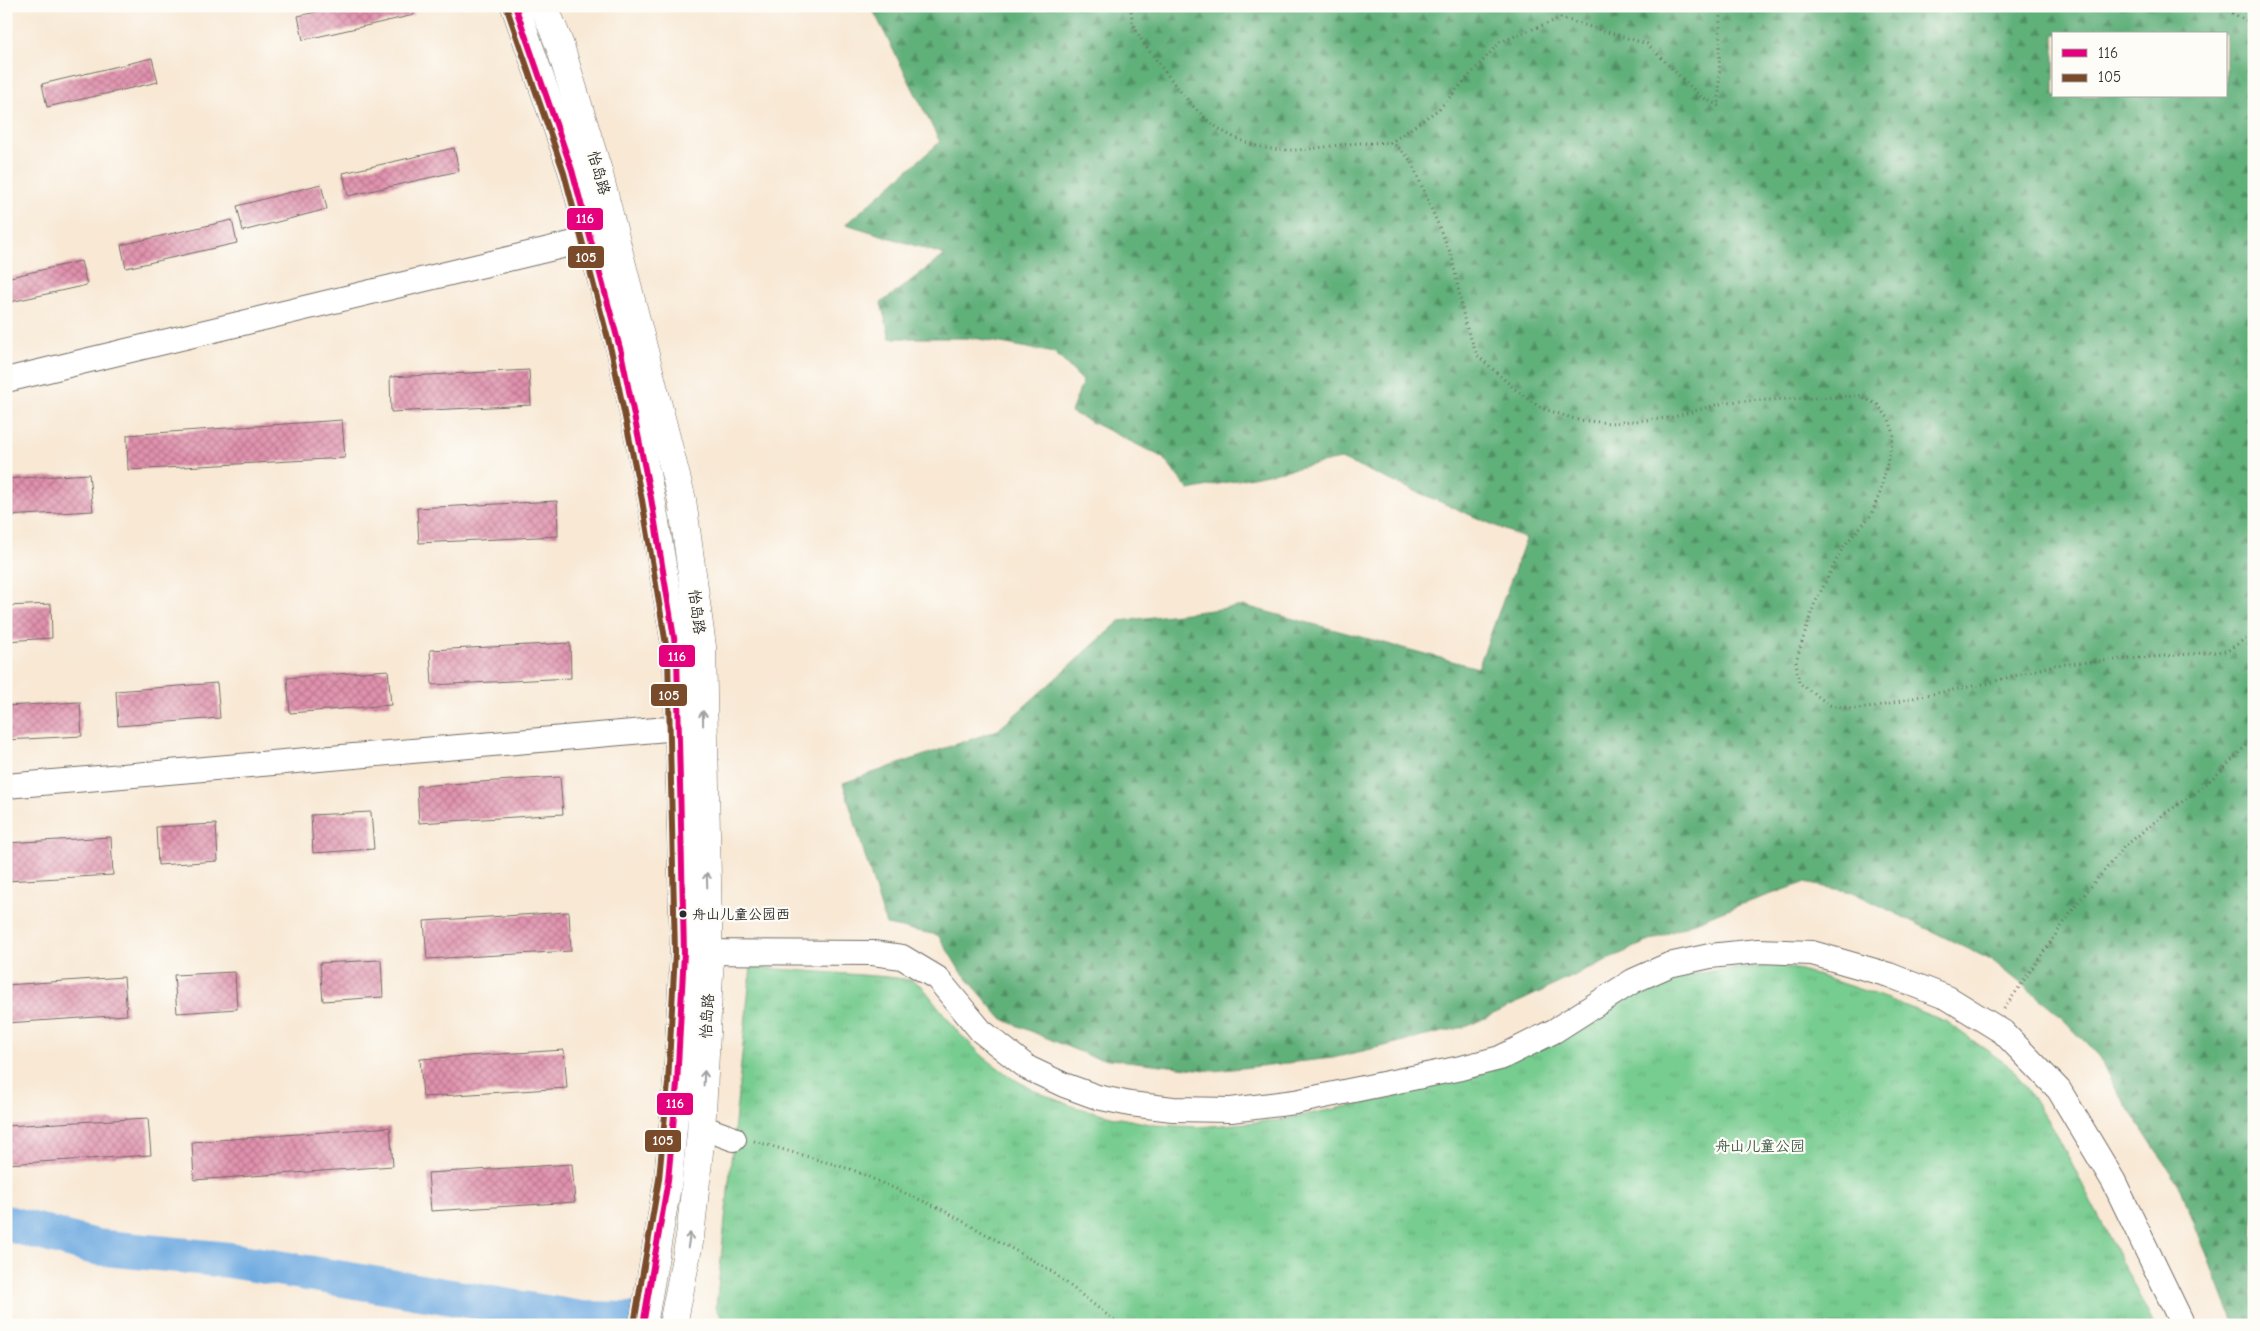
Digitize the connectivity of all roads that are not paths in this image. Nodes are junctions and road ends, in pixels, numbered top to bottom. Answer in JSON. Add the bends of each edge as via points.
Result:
{"nodes":[{"id":1,"x":516,"y":6,"type":"edge"},
{"id":2,"x":544,"y":6,"type":"edge"},
{"id":3,"x":591,"y":239,"type":"junction"},
{"id":4,"x":6,"y":380,"type":"edge"},
{"id":5,"x":679,"y":728,"type":"junction"},
{"id":6,"x":6,"y":786,"type":"edge"},
{"id":7,"x":696,"y":952,"type":"junction"},
{"id":8,"x":701,"y":1127,"type":"junction"},
{"id":9,"x":734,"y":1139,"type":"road end"},
{"id":10,"x":643,"y":1325,"type":"edge"},
{"id":11,"x":673,"y":1325,"type":"edge"},
{"id":12,"x":2183,"y":1325,"type":"edge"}],
"edges":[{"from":1,"to":3,"type":"street","via":[[572,170]]},
{"from":7,"to":2,"type":"street","name":"怡岛路","one_way":true,"via":[[702,647],[682,500],[598,171],[560,46]]},
{"from":3,"to":4,"type":"street"},
{"from":3,"to":5,"type":"street","via":[[621,352],[650,498],[677,656]]},
{"from":5,"to":6,"type":"street"},
{"from":5,"to":7,"type":"street"},
{"from":8,"to":7,"type":"street","name":"怡岛路","one_way":true},
{"from":7,"to":10,"type":"street","via":[[677,1084],[669,1170]]},
{"from":7,"to":12,"type":"street","via":[[873,953],[902,957],[937,978],[981,1031],[1028,1068],[1097,1097],[1173,1109],[1231,1110],[1295,1102],[1500,1058],[1554,1031],[1633,981],[1669,965],[1710,956],[1758,951],[1812,953],[1888,975],[1948,998],[2003,1032],[2060,1090],[2114,1182]]},
{"from":8,"to":9,"type":"street"},
{"from":11,"to":8,"type":"street","name":"怡岛路","one_way":true,"via":[[690,1237]]}]}
